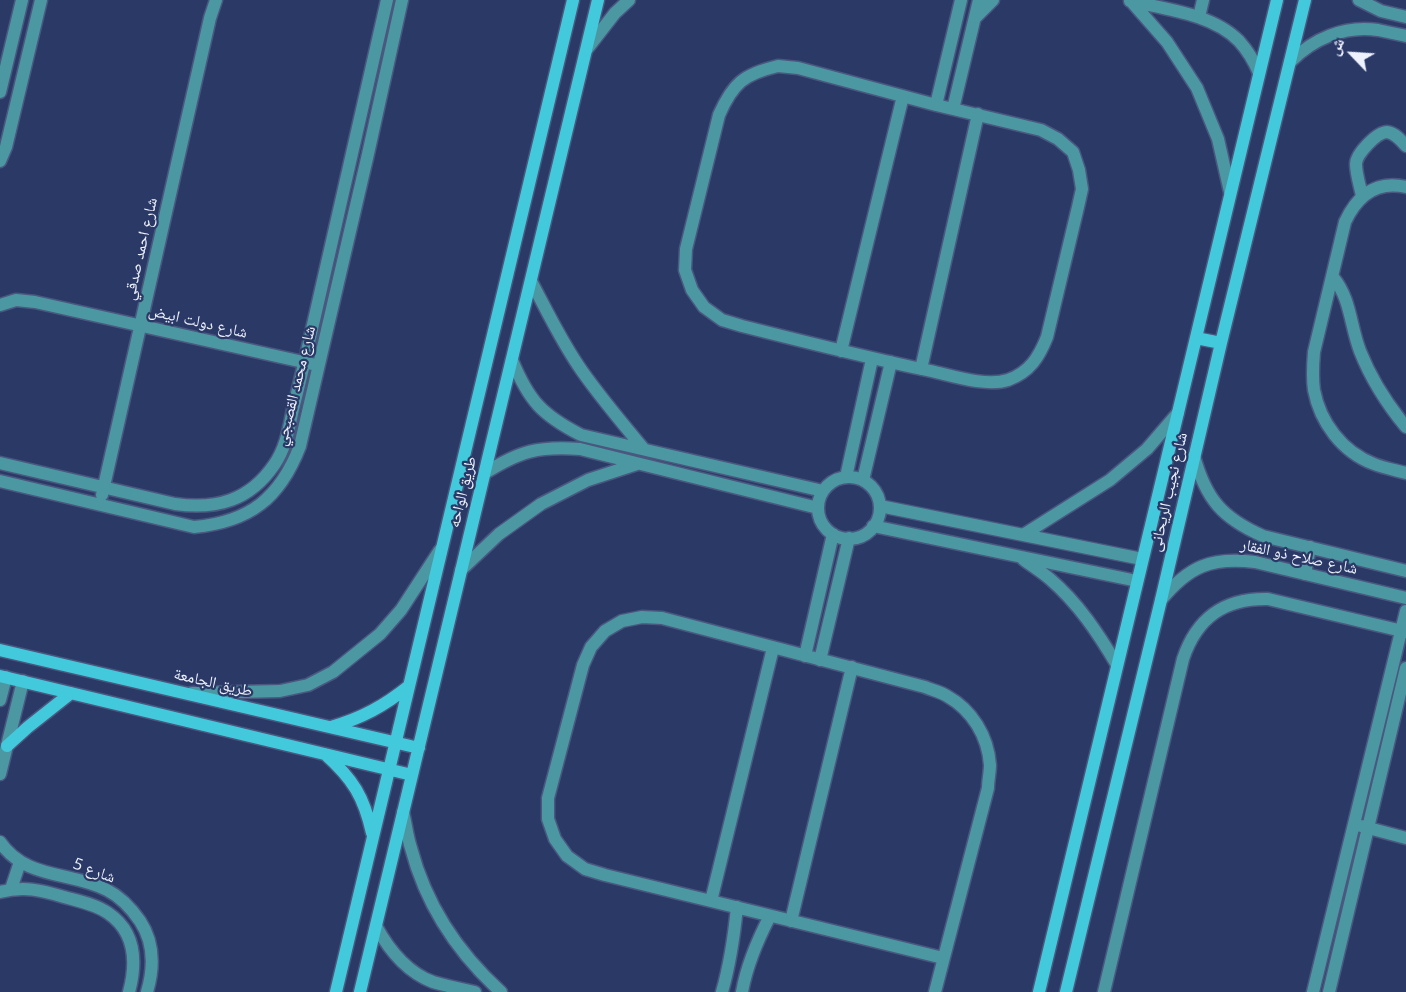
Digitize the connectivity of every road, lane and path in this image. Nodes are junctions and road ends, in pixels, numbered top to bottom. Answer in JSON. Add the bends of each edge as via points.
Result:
{"nodes":[{"id":1,"x":22,"y":0,"type":"edge"},
{"id":2,"x":41,"y":0,"type":"edge"},
{"id":3,"x":216,"y":0,"type":"edge"},
{"id":4,"x":387,"y":0,"type":"edge"},
{"id":5,"x":402,"y":0,"type":"edge"},
{"id":6,"x":573,"y":0,"type":"edge"},
{"id":7,"x":598,"y":0,"type":"edge"},
{"id":8,"x":629,"y":0,"type":"edge"},
{"id":9,"x":953,"y":0,"type":"edge"},
{"id":10,"x":961,"y":0,"type":"edge"},
{"id":11,"x":979,"y":0,"type":"edge"},
{"id":12,"x":993,"y":0,"type":"edge"},
{"id":13,"x":1203,"y":0,"type":"edge"},
{"id":14,"x":1277,"y":0,"type":"edge"},
{"id":15,"x":1305,"y":0,"type":"edge"},
{"id":16,"x":1359,"y":0,"type":"edge"},
{"id":17,"x":1129,"y":1,"type":"edge"},
{"id":18,"x":957,"y":15,"type":"junction"},
{"id":19,"x":1199,"y":17,"type":"junction"},
{"id":20,"x":1406,"y":17,"type":"edge"},
{"id":21,"x":975,"y":19,"type":"junction"},
{"id":22,"x":1406,"y":36,"type":"edge"},
{"id":23,"x":587,"y":49,"type":"junction"},
{"id":24,"x":1290,"y":62,"type":"junction"},
{"id":25,"x":1260,"y":73,"type":"junction"},
{"id":26,"x":0,"y":92,"type":"edge"},
{"id":27,"x":903,"y":96,"type":"junction"},
{"id":28,"x":936,"y":105,"type":"junction"},
{"id":29,"x":953,"y":109,"type":"junction"},
{"id":30,"x":978,"y":114,"type":"junction"},
{"id":31,"x":1406,"y":146,"type":"edge"},
{"id":32,"x":0,"y":161,"type":"edge"},
{"id":33,"x":1406,"y":187,"type":"edge"},
{"id":34,"x":1230,"y":192,"type":"junction"},
{"id":35,"x":1362,"y":196,"type":"junction"},
{"id":36,"x":1333,"y":277,"type":"junction"},
{"id":37,"x":531,"y":281,"type":"junction"},
{"id":38,"x":0,"y":304,"type":"edge"},
{"id":39,"x":140,"y":326,"type":"junction"},
{"id":40,"x":1196,"y":338,"type":"junction"},
{"id":41,"x":1221,"y":343,"type":"junction"},
{"id":42,"x":841,"y":351,"type":"junction"},
{"id":43,"x":872,"y":359,"type":"junction"},
{"id":44,"x":512,"y":360,"type":"junction"},
{"id":45,"x":891,"y":362,"type":"junction"},
{"id":46,"x":304,"y":363,"type":"junction"},
{"id":47,"x":319,"y":366,"type":"junction"},
{"id":48,"x":921,"y":369,"type":"junction"},
{"id":49,"x":1178,"y":413,"type":"junction"},
{"id":50,"x":1406,"y":428,"type":"edge"},
{"id":51,"x":644,"y":448,"type":"junction"},
{"id":52,"x":1194,"y":456,"type":"junction"},
{"id":53,"x":0,"y":463,"type":"edge"},
{"id":54,"x":637,"y":464,"type":"junction"},
{"id":55,"x":485,"y":473,"type":"junction"},
{"id":56,"x":1406,"y":473,"type":"edge"},
{"id":57,"x":846,"y":477,"type":"junction"},
{"id":58,"x":863,"y":480,"type":"junction"},
{"id":59,"x":0,"y":481,"type":"edge"},
{"id":60,"x":104,"y":488,"type":"junction"},
{"id":61,"x":823,"y":491,"type":"junction"},
{"id":62,"x":100,"y":505,"type":"junction"},
{"id":63,"x":880,"y":506,"type":"junction"},
{"id":64,"x":818,"y":508,"type":"junction"},
{"id":65,"x":873,"y":526,"type":"junction"},
{"id":66,"x":833,"y":534,"type":"junction"},
{"id":67,"x":1023,"y":535,"type":"junction"},
{"id":68,"x":849,"y":538,"type":"junction"},
{"id":69,"x":442,"y":546,"type":"junction"},
{"id":70,"x":1310,"y":547,"type":"junction"},
{"id":71,"x":1020,"y":557,"type":"junction"},
{"id":72,"x":1142,"y":559,"type":"junction"},
{"id":73,"x":461,"y":570,"type":"junction"},
{"id":74,"x":1406,"y":571,"type":"edge"},
{"id":75,"x":1305,"y":574,"type":"junction"},
{"id":76,"x":1137,"y":581,"type":"junction"},
{"id":77,"x":1406,"y":598,"type":"edge"},
{"id":78,"x":1161,"y":600,"type":"junction"},
{"id":79,"x":1406,"y":611,"type":"edge"},
{"id":80,"x":1403,"y":631,"type":"edge"},
{"id":81,"x":773,"y":648,"type":"junction"},
{"id":82,"x":0,"y":650,"type":"edge"},
{"id":83,"x":805,"y":656,"type":"junction"},
{"id":84,"x":820,"y":660,"type":"junction"},
{"id":85,"x":1117,"y":665,"type":"junction"},
{"id":86,"x":852,"y":667,"type":"junction"},
{"id":87,"x":1406,"y":668,"type":"edge"},
{"id":88,"x":3,"y":677,"type":"edge"},
{"id":89,"x":23,"y":681,"type":"junction"},
{"id":90,"x":409,"y":686,"type":"junction"},
{"id":91,"x":71,"y":693,"type":"junction"},
{"id":92,"x":184,"y":693,"type":"junction"},
{"id":93,"x":0,"y":700,"type":"edge"},
{"id":94,"x":330,"y":727,"type":"junction"},
{"id":95,"x":395,"y":742,"type":"junction"},
{"id":96,"x":7,"y":746,"type":"junction"},
{"id":97,"x":418,"y":748,"type":"junction"},
{"id":98,"x":324,"y":754,"type":"junction"},
{"id":99,"x":389,"y":769,"type":"junction"},
{"id":100,"x":0,"y":774,"type":"edge"},
{"id":101,"x":412,"y":775,"type":"junction"},
{"id":102,"x":403,"y":812,"type":"junction"},
{"id":103,"x":1354,"y":825,"type":"junction"},
{"id":104,"x":1368,"y":828,"type":"junction"},
{"id":105,"x":373,"y":836,"type":"junction"},
{"id":106,"x":1406,"y":838,"type":"edge"},
{"id":107,"x":0,"y":842,"type":"edge"},
{"id":108,"x":20,"y":862,"type":"junction"},
{"id":109,"x":5,"y":890,"type":"edge"},
{"id":110,"x":711,"y":901,"type":"junction"},
{"id":111,"x":737,"y":908,"type":"junction"},
{"id":112,"x":770,"y":915,"type":"junction"},
{"id":113,"x":791,"y":921,"type":"junction"},
{"id":114,"x":376,"y":926,"type":"junction"},
{"id":115,"x":943,"y":958,"type":"junction"},
{"id":116,"x":133,"y":991,"type":"edge"},
{"id":117,"x":147,"y":992,"type":"edge"},
{"id":118,"x":336,"y":992,"type":"edge"},
{"id":119,"x":360,"y":992,"type":"edge"},
{"id":120,"x":475,"y":992,"type":"edge"},
{"id":121,"x":501,"y":992,"type":"edge"},
{"id":122,"x":722,"y":992,"type":"edge"},
{"id":123,"x":742,"y":992,"type":"edge"},
{"id":124,"x":935,"y":992,"type":"edge"},
{"id":125,"x":1039,"y":992,"type":"edge"},
{"id":126,"x":1066,"y":992,"type":"edge"},
{"id":127,"x":1104,"y":992,"type":"edge"},
{"id":128,"x":1313,"y":992,"type":"edge"},
{"id":129,"x":1329,"y":992,"type":"edge"}],
"edges":[{"from":1,"to":26,"type":"street"},
{"from":2,"to":32,"type":"street"},
{"from":3,"to":39,"type":"street","name":"شارع احمد صدقي"},
{"from":4,"to":46,"type":"street","name":"شارع محمد القصبجي"},
{"from":5,"to":47,"type":"street","name":"شارع محمد القصبجي"},
{"from":6,"to":69,"type":"street","name":"طريق الواحه"},
{"from":7,"to":23,"type":"street","name":"طريق الواحه"},
{"from":8,"to":23,"type":"street"},
{"from":9,"to":18,"type":"street"},
{"from":10,"to":18,"type":"street"},
{"from":11,"to":21,"type":"street"},
{"from":12,"to":21,"type":"street"},
{"from":13,"to":19,"type":"street"},
{"from":14,"to":25,"type":"street","name":"شارع نجيب الريحانى"},
{"from":15,"to":24,"type":"street","name":"شارع نجيب الريحانى"},
{"from":16,"to":20,"type":"street"},
{"from":17,"to":19,"type":"street"},
{"from":17,"to":34,"type":"street","via":[[1167,42],[1197,88],[1218,139]]},
{"from":18,"to":28,"type":"street"},
{"from":19,"to":25,"type":"street","via":[[1238,40]]},
{"from":21,"to":29,"type":"street"},
{"from":22,"to":24,"type":"street","via":[[1364,29],[1341,32],[1318,40]]},
{"from":23,"to":37,"type":"street","name":"طريق الواحه"},
{"from":24,"to":41,"type":"street","name":"شارع نجيب الريحانى"},
{"from":25,"to":34,"type":"street","name":"شارع نجيب الريحانى"},
{"from":27,"to":28,"type":"street"},
{"from":27,"to":42,"type":"street"},
{"from":27,"to":42,"type":"street","via":[[778,66],[741,81],[727,96],[719,115],[686,249],[686,270],[692,290],[704,307],[722,320]]},
{"from":28,"to":29,"type":"street"},
{"from":29,"to":30,"type":"street"},
{"from":30,"to":48,"type":"street"},
{"from":30,"to":48,"type":"street","via":[[1041,130],[1073,152],[1082,189],[1078,207],[1047,337],[1039,356],[1025,371],[1007,380],[987,383]]},
{"from":31,"to":35,"type":"street","via":[[1393,134],[1384,132],[1360,152],[1356,167]]},
{"from":33,"to":35,"type":"street","via":[[1386,186]]},
{"from":34,"to":40,"type":"street","name":"شارع نجيب الريحانى"},
{"from":35,"to":36,"type":"street","via":[[1345,222]]},
{"from":36,"to":50,"type":"street","via":[[1345,295],[1369,373]]},
{"from":36,"to":56,"type":"street","via":[[1314,352],[1318,405],[1332,432],[1356,455]]},
{"from":37,"to":44,"type":"street","name":"طريق الواحه"},
{"from":37,"to":51,"type":"street","via":[[581,369]]},
{"from":38,"to":39,"type":"street","name":"شارع دولت ابيض","via":[[15,300],[35,302]]},
{"from":39,"to":46,"type":"street","name":"شارع دولت ابيض"},
{"from":39,"to":60,"type":"street","name":"شارع احمد صدقي"},
{"from":40,"to":41,"type":"street"},
{"from":40,"to":49,"type":"street","name":"شارع نجيب الريحانى"},
{"from":41,"to":52,"type":"street","name":"شارع نجيب الريحانى"},
{"from":42,"to":43,"type":"street"},
{"from":43,"to":45,"type":"street"},
{"from":43,"to":57,"type":"street"},
{"from":44,"to":51,"type":"street","via":[[522,385],[537,406],[558,423],[581,435]]},
{"from":44,"to":55,"type":"street","name":"طريق الواحه"},
{"from":45,"to":48,"type":"street"},
{"from":45,"to":58,"type":"street"},
{"from":46,"to":47,"type":"street","name":"شارع دولت ابيض"},
{"from":46,"to":60,"type":"street","name":"شارع محمد القصبجي","via":[[285,445],[276,463],[249,491],[213,506],[194,507]]},
{"from":47,"to":62,"type":"street","name":"شارع محمد القصبجي","via":[[293,465],[282,483],[252,510],[215,525],[195,527]]},
{"from":49,"to":67,"type":"street","via":[[1147,449],[1110,480]]},
{"from":49,"to":72,"type":"street","name":"شارع نجيب الريحانى"},
{"from":51,"to":61,"type":"street"},
{"from":52,"to":70,"type":"street","name":"شارع صلاح ذو الفقار","via":[[1210,497],[1225,514],[1263,536]]},
{"from":52,"to":78,"type":"street","name":"شارع نجيب الريحانى"},
{"from":53,"to":60,"type":"street","name":"شارع محمد القصبجي"},
{"from":54,"to":55,"type":"street","via":[[580,449],[555,447],[506,459]]},
{"from":54,"to":64,"type":"street"},
{"from":54,"to":73,"type":"street","via":[[588,480],[541,504],[499,534]]},
{"from":55,"to":73,"type":"street","name":"طريق الواحه"},
{"from":57,"to":58,"type":"street"},
{"from":57,"to":61,"type":"street"},
{"from":58,"to":63,"type":"street","via":[[875,490]]},
{"from":59,"to":62,"type":"street","name":"شارع محمد القصبجي"},
{"from":60,"to":62,"type":"street","name":"شارع احمد صدقي"},
{"from":61,"to":64,"type":"street"},
{"from":63,"to":65,"type":"street"},
{"from":63,"to":67,"type":"street"},
{"from":64,"to":66,"type":"street","via":[[825,527]]},
{"from":65,"to":68,"type":"street","via":[[863,535]]},
{"from":65,"to":71,"type":"street"},
{"from":66,"to":68,"type":"street"},
{"from":66,"to":83,"type":"street"},
{"from":67,"to":72,"type":"street"},
{"from":68,"to":84,"type":"street"},
{"from":69,"to":90,"type":"street","name":"طريق الواحه"},
{"from":69,"to":92,"type":"street","via":[[380,634],[333,672],[308,685],[280,691]]},
{"from":70,"to":74,"type":"street","name":"شارع صلاح ذو الفقار"},
{"from":70,"to":75,"type":"street"},
{"from":71,"to":76,"type":"street"},
{"from":71,"to":85,"type":"street","via":[[1050,578],[1076,604]]},
{"from":72,"to":76,"type":"street","name":"شارع نجيب الريحانى"},
{"from":73,"to":97,"type":"street","name":"طريق الواحه"},
{"from":75,"to":77,"type":"street","name":"شارع صلاح ذو الفقار"},
{"from":75,"to":78,"type":"street","name":"شارع صلاح ذو الفقار","via":[[1234,559],[1212,562],[1192,570]]},
{"from":76,"to":85,"type":"street","name":"شارع نجيب الريحانى"},
{"from":78,"to":126,"type":"street","name":"شارع نجيب الريحانى"},
{"from":79,"to":80,"type":"street"},
{"from":80,"to":103,"type":"street"},
{"from":80,"to":127,"type":"street","via":[[1268,599],[1240,601],[1203,622],[1183,658]]},
{"from":81,"to":83,"type":"street"},
{"from":81,"to":110,"type":"street"},
{"from":81,"to":110,"type":"street","via":[[642,616],[622,621],[605,632],[591,647],[583,665],[549,798],[548,819],[555,839],[567,856],[585,869]]},
{"from":82,"to":92,"type":"street","name":"طريق الجامعة"},
{"from":83,"to":84,"type":"street"},
{"from":84,"to":86,"type":"street"},
{"from":85,"to":125,"type":"street","name":"شارع نجيب الريحانى"},
{"from":86,"to":113,"type":"street"},
{"from":86,"to":115,"type":"street","via":[[946,695],[964,707],[978,724],[986,744],[988,788]]},
{"from":87,"to":104,"type":"street"},
{"from":88,"to":89,"type":"street"},
{"from":88,"to":93,"type":"street"},
{"from":89,"to":91,"type":"street"},
{"from":89,"to":96,"type":"street"},
{"from":90,"to":94,"type":"street","via":[[372,712]]},
{"from":90,"to":95,"type":"street","name":"طريق الواحه"},
{"from":91,"to":96,"type":"street"},
{"from":91,"to":98,"type":"street"},
{"from":92,"to":94,"type":"street","name":"طريق الجامعة"},
{"from":94,"to":95,"type":"street","name":"طريق الجامعة"},
{"from":95,"to":97,"type":"street","name":"طريق الجامعة"},
{"from":95,"to":99,"type":"street","name":"طريق الواحه"},
{"from":96,"to":100,"type":"street"},
{"from":97,"to":101,"type":"street","name":"طريق الواحه"},
{"from":98,"to":99,"type":"street"},
{"from":98,"to":105,"type":"street","via":[[343,770],[357,790],[368,812]]},
{"from":99,"to":101,"type":"street"},
{"from":99,"to":105,"type":"street","name":"طريق الواحه"},
{"from":101,"to":102,"type":"street","name":"طريق الواحه"},
{"from":102,"to":114,"type":"street","name":"طريق الواحه"},
{"from":102,"to":121,"type":"street","via":[[422,884],[439,917],[459,948]]},
{"from":103,"to":104,"type":"street"},
{"from":103,"to":128,"type":"street"},
{"from":104,"to":106,"type":"street"},
{"from":104,"to":129,"type":"street"},
{"from":105,"to":118,"type":"street","name":"طريق الواحه"},
{"from":107,"to":108,"type":"street","name":"شارع 5"},
{"from":108,"to":109,"type":"street"},
{"from":108,"to":117,"type":"street","name":"شارع 5","via":[[107,890],[134,911],[150,942],[151,977]]},
{"from":109,"to":116,"type":"street","name":"شارع 5","via":[[38,890],[107,912],[130,939],[134,956]]},
{"from":110,"to":111,"type":"street"},
{"from":111,"to":112,"type":"street"},
{"from":111,"to":122,"type":"street"},
{"from":112,"to":113,"type":"street"},
{"from":112,"to":123,"type":"street","via":[[756,943]]},
{"from":113,"to":115,"type":"street"},
{"from":114,"to":119,"type":"street","name":"طريق الواحه"},
{"from":114,"to":120,"type":"street","via":[[398,960],[414,972],[432,982]]},
{"from":115,"to":124,"type":"street"}]}
